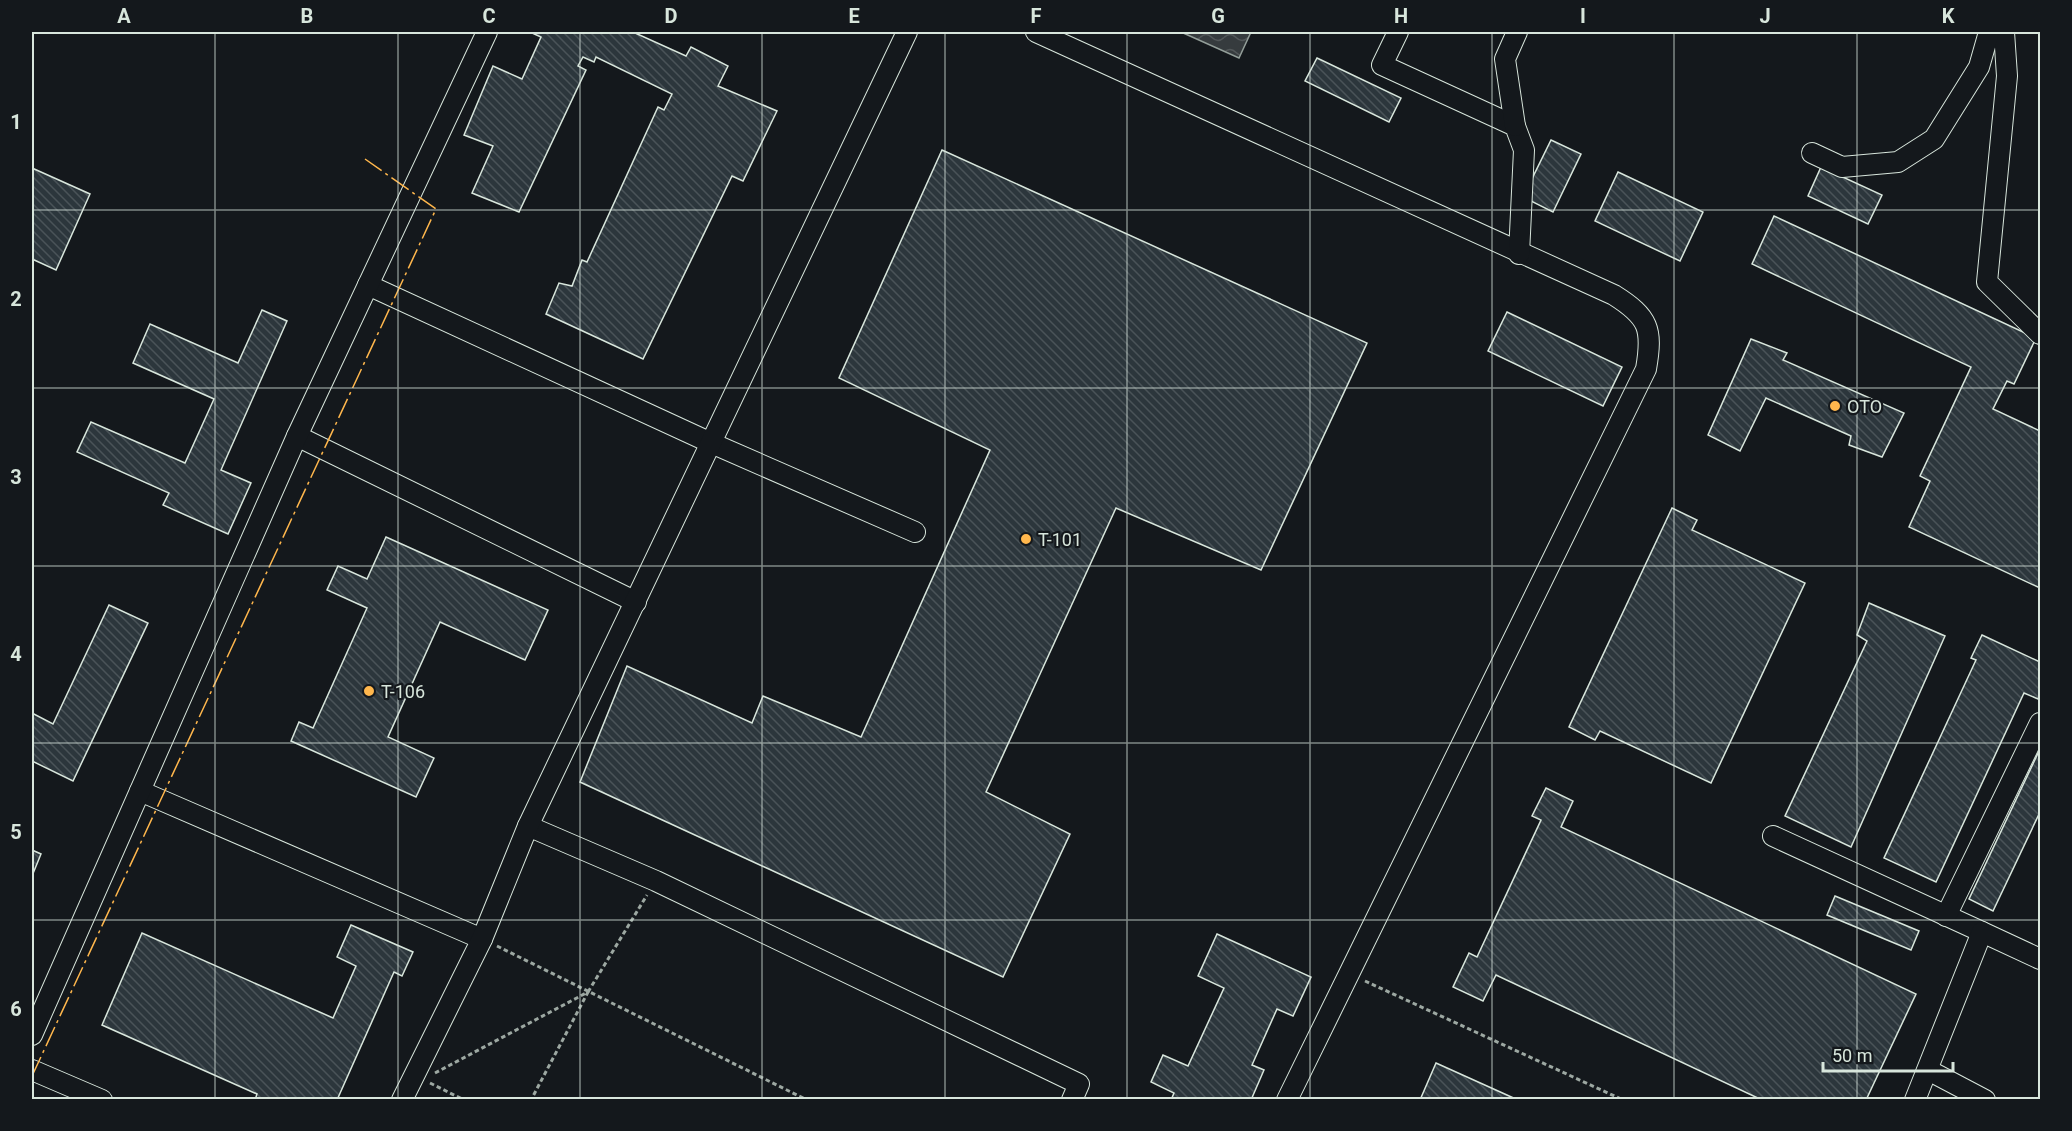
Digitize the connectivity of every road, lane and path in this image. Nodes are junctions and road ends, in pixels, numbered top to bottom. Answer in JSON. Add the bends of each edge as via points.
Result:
{"nodes":[{"id":1,"x":487,"y":32,"type":"edge"},
{"id":2,"x":907,"y":32,"type":"edge"},
{"id":3,"x":1036,"y":32,"type":"edge"},
{"id":4,"x":1398,"y":32,"type":"edge"},
{"id":5,"x":1517,"y":32,"type":"edge"},
{"id":6,"x":1989,"y":32,"type":"edge"},
{"id":7,"x":2004,"y":32,"type":"edge"},
{"id":8,"x":1515,"y":126,"type":"junction"},
{"id":9,"x":1812,"y":153,"type":"dead end"},
{"id":10,"x":1519,"y":254,"type":"junction"},
{"id":11,"x":368,"y":285,"type":"junction"},
{"id":12,"x":2040,"y":333,"type":"edge"},
{"id":13,"x":297,"y":436,"type":"junction"},
{"id":14,"x":709,"y":442,"type":"junction"},
{"id":15,"x":915,"y":532,"type":"dead end"},
{"id":16,"x":636,"y":602,"type":"junction"},
{"id":17,"x":2040,"y":723,"type":"edge"},
{"id":18,"x":140,"y":791,"type":"junction"},
{"id":19,"x":528,"y":826,"type":"junction"},
{"id":20,"x":1773,"y":836,"type":"dead end"},
{"id":21,"x":656,"y":881,"type":"junction"},
{"id":22,"x":1946,"y":916,"type":"junction"},
{"id":23,"x":1982,"y":932,"type":"junction"},
{"id":24,"x":482,"y":939,"type":"junction"},
{"id":25,"x":2040,"y":959,"type":"edge"},
{"id":26,"x":1348,"y":973,"type":"junction"},
{"id":27,"x":588,"y":992,"type":"junction"},
{"id":28,"x":32,"y":1035,"type":"edge"},
{"id":29,"x":32,"y":1070,"type":"edge"},
{"id":30,"x":1928,"y":1070,"type":"junction"},
{"id":31,"x":418,"y":1077,"type":"junction"},
{"id":32,"x":102,"y":1100,"type":"edge"},
{"id":33,"x":402,"y":1100,"type":"edge"},
{"id":34,"x":464,"y":1100,"type":"edge"},
{"id":35,"x":531,"y":1100,"type":"edge"},
{"id":36,"x":807,"y":1100,"type":"edge"},
{"id":37,"x":1072,"y":1100,"type":"edge"},
{"id":38,"x":1287,"y":1100,"type":"edge"},
{"id":39,"x":1623,"y":1100,"type":"edge"},
{"id":40,"x":1915,"y":1100,"type":"edge"},
{"id":41,"x":1985,"y":1100,"type":"edge"}],
"edges":[{"from":1,"to":11,"type":"street"},
{"from":2,"to":14,"type":"street"},
{"from":3,"to":10,"type":"street"},
{"from":4,"to":8,"type":"street","via":[[1382,65]]},
{"from":5,"to":8,"type":"street","via":[[1505,59]]},
{"from":6,"to":9,"type":"street","via":[[1979,68],[1934,139],[1898,162],[1842,167]]},
{"from":7,"to":12,"type":"street","via":[[2007,76],[1987,282]]},
{"from":8,"to":10,"type":"street","via":[[1524,150]]},
{"from":10,"to":26,"type":"street","via":[[1634,308],[1646,323],[1651,340],[1646,369]]},
{"from":11,"to":13,"type":"street"},
{"from":11,"to":14,"type":"street"},
{"from":13,"to":16,"type":"street"},
{"from":13,"to":18,"type":"street"},
{"from":14,"to":15,"type":"street"},
{"from":14,"to":16,"type":"street"},
{"from":16,"to":19,"type":"street"},
{"from":17,"to":22,"type":"street"},
{"from":18,"to":24,"type":"street"},
{"from":18,"to":28,"type":"street"},
{"from":19,"to":21,"type":"street"},
{"from":19,"to":24,"type":"street"},
{"from":20,"to":22,"type":"street"},
{"from":21,"to":27,"type":"path"},
{"from":21,"to":37,"type":"street","via":[[1079,1084]]},
{"from":22,"to":23,"type":"street"},
{"from":23,"to":25,"type":"street"},
{"from":23,"to":30,"type":"street"},
{"from":24,"to":27,"type":"path"},
{"from":24,"to":31,"type":"street"},
{"from":26,"to":38,"type":"street"},
{"from":26,"to":39,"type":"path"},
{"from":27,"to":31,"type":"path"},
{"from":27,"to":35,"type":"path"},
{"from":27,"to":36,"type":"path"},
{"from":29,"to":32,"type":"street"},
{"from":30,"to":40,"type":"street"},
{"from":30,"to":41,"type":"street"},
{"from":31,"to":33,"type":"street"},
{"from":31,"to":34,"type":"path"}]}
